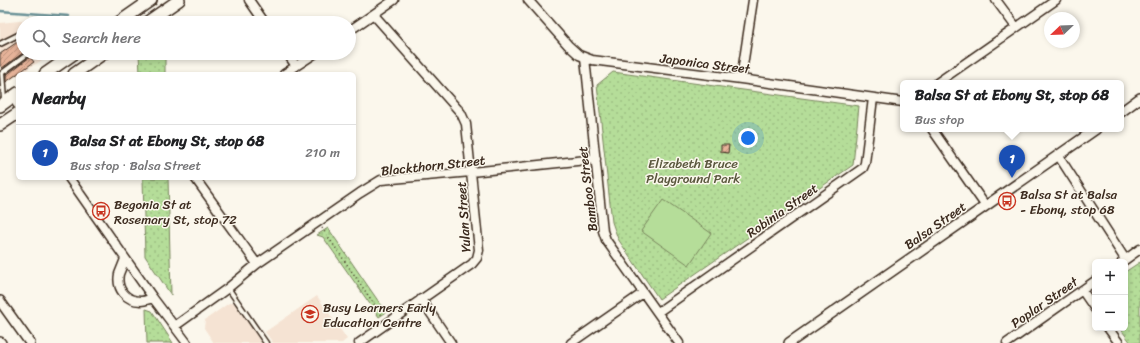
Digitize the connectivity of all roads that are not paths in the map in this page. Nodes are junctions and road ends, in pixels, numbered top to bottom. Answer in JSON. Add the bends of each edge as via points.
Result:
{"nodes":[{"id":1,"x":179,"y":0,"type":"edge"},
{"id":2,"x":249,"y":0,"type":"edge"},
{"id":3,"x":394,"y":0,"type":"edge"},
{"id":4,"x":528,"y":0,"type":"edge"},
{"id":5,"x":753,"y":0,"type":"edge"},
{"id":6,"x":996,"y":0,"type":"edge"},
{"id":7,"x":1056,"y":0,"type":"edge"},
{"id":8,"x":146,"y":3,"type":"edge"},
{"id":9,"x":374,"y":15,"type":"junction"},
{"id":10,"x":128,"y":16,"type":"edge"},
{"id":11,"x":148,"y":16,"type":"edge"},
{"id":12,"x":156,"y":16,"type":"edge"},
{"id":13,"x":260,"y":16,"type":"edge"},
{"id":14,"x":356,"y":27,"type":"edge"},
{"id":15,"x":1016,"y":27,"type":"junction"},
{"id":16,"x":16,"y":36,"type":"edge"},
{"id":17,"x":0,"y":44,"type":"edge"},
{"id":18,"x":585,"y":58,"type":"junction"},
{"id":19,"x":19,"y":60,"type":"edge"},
{"id":20,"x":65,"y":60,"type":"edge"},
{"id":21,"x":94,"y":60,"type":"edge"},
{"id":22,"x":292,"y":60,"type":"edge"},
{"id":23,"x":305,"y":60,"type":"edge"},
{"id":24,"x":296,"y":66,"type":"junction"},
{"id":25,"x":48,"y":72,"type":"edge"},
{"id":26,"x":77,"y":72,"type":"edge"},
{"id":27,"x":287,"y":72,"type":"edge"},
{"id":28,"x":1,"y":73,"type":"edge"},
{"id":29,"x":741,"y":79,"type":"junction"},
{"id":30,"x":941,"y":80,"type":"edge"},
{"id":31,"x":873,"y":98,"type":"junction"},
{"id":32,"x":1140,"y":98,"type":"edge"},
{"id":33,"x":11,"y":101,"type":"edge"},
{"id":34,"x":900,"y":102,"type":"edge"},
{"id":35,"x":1124,"y":110,"type":"edge"},
{"id":36,"x":16,"y":114,"type":"edge"},
{"id":37,"x":0,"y":125,"type":"edge"},
{"id":38,"x":934,"y":132,"type":"edge"},
{"id":39,"x":1092,"y":132,"type":"edge"},
{"id":40,"x":1058,"y":156,"type":"junction"},
{"id":41,"x":596,"y":159,"type":"junction"},
{"id":42,"x":471,"y":172,"type":"junction"},
{"id":43,"x":70,"y":180,"type":"edge"},
{"id":44,"x":196,"y":180,"type":"edge"},
{"id":45,"x":985,"y":206,"type":"junction"},
{"id":46,"x":1140,"y":249,"type":"edge"},
{"id":47,"x":125,"y":259,"type":"junction"},
{"id":48,"x":1123,"y":259,"type":"edge"},
{"id":49,"x":1127,"y":259,"type":"edge"},
{"id":50,"x":257,"y":264,"type":"junction"},
{"id":51,"x":1092,"y":283,"type":"edge"},
{"id":52,"x":228,"y":288,"type":"junction"},
{"id":53,"x":1082,"y":290,"type":"junction"},
{"id":54,"x":644,"y":293,"type":"junction"},
{"id":55,"x":153,"y":298,"type":"junction"},
{"id":56,"x":420,"y":300,"type":"junction"},
{"id":57,"x":0,"y":301,"type":"edge"},
{"id":58,"x":1092,"y":305,"type":"edge"},
{"id":59,"x":658,"y":312,"type":"junction"},
{"id":60,"x":175,"y":326,"type":"junction"},
{"id":61,"x":1110,"y":331,"type":"edge"},
{"id":62,"x":30,"y":343,"type":"edge"},
{"id":63,"x":187,"y":343,"type":"edge"},
{"id":64,"x":266,"y":343,"type":"edge"},
{"id":65,"x":359,"y":343,"type":"edge"},
{"id":66,"x":451,"y":343,"type":"edge"},
{"id":67,"x":571,"y":343,"type":"edge"},
{"id":68,"x":679,"y":343,"type":"edge"},
{"id":69,"x":790,"y":343,"type":"edge"},
{"id":70,"x":1007,"y":343,"type":"edge"},
{"id":71,"x":1119,"y":343,"type":"edge"}],
"edges":[{"from":1,"to":12,"type":"main road"},
{"from":2,"to":13,"type":"street"},
{"from":3,"to":9,"type":"street"},
{"from":4,"to":18,"type":"street","name":"Japonica Street","via":[[568,45]]},
{"from":5,"to":29,"type":"street"},
{"from":6,"to":15,"type":"street"},
{"from":7,"to":15,"type":"street"},
{"from":8,"to":10,"type":"main road"},
{"from":8,"to":11,"type":"main road"},
{"from":9,"to":14,"type":"street"},
{"from":9,"to":42,"type":"street","name":"Yulan Street","via":[[461,113],[466,124]]},
{"from":15,"to":30,"type":"street"},
{"from":16,"to":17,"type":"lane"},
{"from":18,"to":29,"type":"street","name":"Japonica Street"},
{"from":18,"to":41,"type":"street","name":"Bamboo Street"},
{"from":19,"to":28,"type":"lane"},
{"from":20,"to":25,"type":"main road"},
{"from":21,"to":26,"type":"main road"},
{"from":22,"to":24,"type":"street"},
{"from":23,"to":24,"type":"street"},
{"from":24,"to":27,"type":"street"},
{"from":28,"to":33,"type":"lane"},
{"from":29,"to":31,"type":"street","name":"Japonica Street"},
{"from":31,"to":34,"type":"street","name":"Japonica Street"},
{"from":31,"to":59,"type":"street","name":"Robinia Street","via":[[865,163],[862,168]]},
{"from":32,"to":35,"type":"street"},
{"from":36,"to":37,"type":"main road"},
{"from":38,"to":45,"type":"street"},
{"from":39,"to":40,"type":"street","name":"Balsa Street"},
{"from":40,"to":45,"type":"street","name":"Balsa Street"},
{"from":40,"to":48,"type":"street"},
{"from":41,"to":42,"type":"street","name":"Blackthorn Street"},
{"from":41,"to":54,"type":"street","name":"Bamboo Street","via":[[606,240]]},
{"from":42,"to":50,"type":"street","name":"Blackthorn Street","via":[[381,180]]},
{"from":42,"to":56,"type":"street","name":"Yulan Street","via":[[478,258]]},
{"from":43,"to":47,"type":"street"},
{"from":44,"to":50,"type":"street"},
{"from":45,"to":69,"type":"street","name":"Balsa Street"},
{"from":46,"to":49,"type":"street"},
{"from":47,"to":55,"type":"street"},
{"from":47,"to":55,"type":"street","via":[[119,274],[122,291],[129,299],[142,301]]},
{"from":50,"to":52,"type":"street","name":"Blackthorn Street"},
{"from":51,"to":53,"type":"street","name":"Poplar Street"},
{"from":52,"to":60,"type":"street","name":"Blackthorn Street"},
{"from":52,"to":64,"type":"lane"},
{"from":53,"to":58,"type":"street"},
{"from":53,"to":70,"type":"street","name":"Poplar Street"},
{"from":54,"to":59,"type":"street","name":"Bamboo Street"},
{"from":54,"to":67,"type":"street"},
{"from":55,"to":60,"type":"street"},
{"from":56,"to":65,"type":"street","name":"Yulan Street"},
{"from":56,"to":66,"type":"street"},
{"from":57,"to":62,"type":"street"},
{"from":59,"to":68,"type":"street","name":"Bamboo Street"},
{"from":60,"to":63,"type":"street"},
{"from":61,"to":71,"type":"street"}]}
